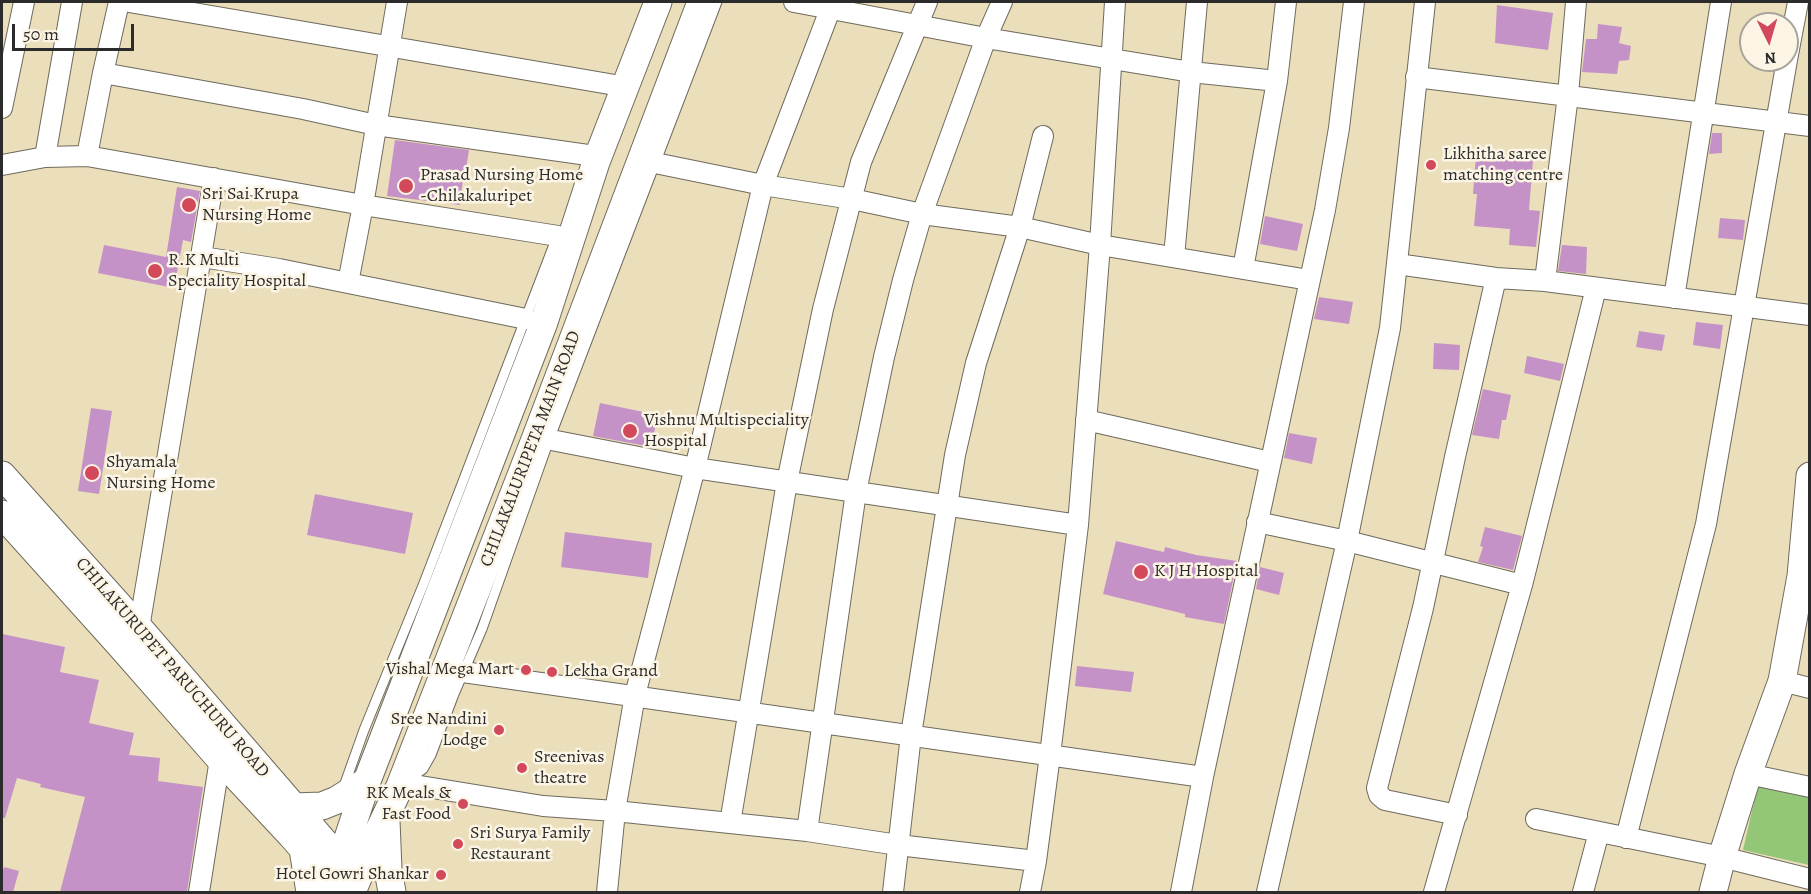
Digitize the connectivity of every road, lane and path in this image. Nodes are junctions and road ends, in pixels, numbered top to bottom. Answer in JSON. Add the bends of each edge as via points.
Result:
{"nodes":[{"id":1,"x":24,"y":2,"type":"edge"},
{"id":2,"x":72,"y":2,"type":"edge"},
{"id":3,"x":119,"y":2,"type":"edge"},
{"id":4,"x":129,"y":2,"type":"edge"},
{"id":5,"x":397,"y":2,"type":"edge"},
{"id":6,"x":658,"y":2,"type":"edge"},
{"id":7,"x":701,"y":2,"type":"edge"},
{"id":8,"x":717,"y":2,"type":"edge"},
{"id":9,"x":794,"y":2,"type":"edge"},
{"id":10,"x":927,"y":2,"type":"edge"},
{"id":11,"x":1002,"y":2,"type":"edge"},
{"id":12,"x":1115,"y":2,"type":"edge"},
{"id":13,"x":1197,"y":2,"type":"edge"},
{"id":14,"x":1286,"y":2,"type":"edge"},
{"id":15,"x":1354,"y":2,"type":"edge"},
{"id":16,"x":1425,"y":2,"type":"edge"},
{"id":17,"x":1576,"y":2,"type":"edge"},
{"id":18,"x":1721,"y":2,"type":"edge"},
{"id":19,"x":831,"y":5,"type":"edge"},
{"id":20,"x":917,"y":25,"type":"junction"},
{"id":21,"x":986,"y":38,"type":"junction"},
{"id":22,"x":389,"y":46,"type":"junction"},
{"id":23,"x":1112,"y":59,"type":"junction"},
{"id":24,"x":1191,"y":72,"type":"junction"},
{"id":25,"x":1785,"y":72,"type":"edge"},
{"id":26,"x":103,"y":73,"type":"junction"},
{"id":27,"x":1416,"y":77,"type":"junction"},
{"id":28,"x":1277,"y":81,"type":"junction"},
{"id":29,"x":615,"y":85,"type":"dead end"},
{"id":30,"x":1568,"y":95,"type":"junction"},
{"id":31,"x":2,"y":108,"type":"edge"},
{"id":32,"x":1704,"y":112,"type":"junction"},
{"id":33,"x":1776,"y":121,"type":"junction"},
{"id":34,"x":376,"y":125,"type":"junction"},
{"id":35,"x":1809,"y":126,"type":"edge"},
{"id":36,"x":1043,"y":136,"type":"dead end"},
{"id":37,"x":588,"y":155,"type":"dead end"},
{"id":38,"x":87,"y":156,"type":"junction"},
{"id":39,"x":45,"y":157,"type":"junction"},
{"id":40,"x":655,"y":163,"type":"junction"},
{"id":41,"x":2,"y":165,"type":"edge"},
{"id":42,"x":214,"y":178,"type":"junction"},
{"id":43,"x":763,"y":185,"type":"junction"},
{"id":44,"x":852,"y":199,"type":"junction"},
{"id":45,"x":363,"y":205,"type":"junction"},
{"id":46,"x":922,"y":214,"type":"junction"},
{"id":47,"x":1020,"y":227,"type":"junction"},
{"id":48,"x":559,"y":231,"type":"joint"},
{"id":49,"x":1100,"y":245,"type":"junction"},
{"id":50,"x":202,"y":257,"type":"junction"},
{"id":51,"x":1174,"y":257,"type":"junction"},
{"id":52,"x":1397,"y":264,"type":"junction"},
{"id":53,"x":1243,"y":269,"type":"junction"},
{"id":54,"x":1497,"y":278,"type":"junction"},
{"id":55,"x":1309,"y":280,"type":"junction"},
{"id":56,"x":1545,"y":281,"type":"junction"},
{"id":57,"x":348,"y":282,"type":"junction"},
{"id":58,"x":1596,"y":288,"type":"junction"},
{"id":59,"x":1674,"y":297,"type":"junction"},
{"id":60,"x":1745,"y":306,"type":"junction"},
{"id":61,"x":1809,"y":315,"type":"edge"},
{"id":62,"x":526,"y":318,"type":"junction"},
{"id":63,"x":1086,"y":420,"type":"junction"},
{"id":64,"x":543,"y":439,"type":"junction"},
{"id":65,"x":1270,"y":462,"type":"junction"},
{"id":66,"x":695,"y":468,"type":"junction"},
{"id":67,"x":2,"y":475,"type":"edge"},
{"id":68,"x":1809,"y":476,"type":"edge"},
{"id":69,"x":787,"y":482,"type":"junction"},
{"id":70,"x":856,"y":492,"type":"junction"},
{"id":71,"x":946,"y":505,"type":"junction"},
{"id":72,"x":2,"y":514,"type":"edge"},
{"id":73,"x":1257,"y":522,"type":"junction"},
{"id":74,"x":1078,"y":525,"type":"junction"},
{"id":75,"x":1347,"y":541,"type":"junction"},
{"id":76,"x":1434,"y":562,"type":"junction"},
{"id":77,"x":1805,"y":577,"type":"edge"},
{"id":78,"x":1522,"y":585,"type":"junction"},
{"id":79,"x":129,"y":636,"type":"junction"},
{"id":80,"x":463,"y":672,"type":"junction"},
{"id":81,"x":1782,"y":681,"type":"junction"},
{"id":82,"x":1809,"y":688,"type":"edge"},
{"id":83,"x":635,"y":695,"type":"junction"},
{"id":84,"x":749,"y":712,"type":"junction"},
{"id":85,"x":823,"y":722,"type":"junction"},
{"id":86,"x":911,"y":735,"type":"junction"},
{"id":87,"x":1050,"y":754,"type":"junction"},
{"id":88,"x":220,"y":759,"type":"junction"},
{"id":89,"x":1748,"y":774,"type":"junction"},
{"id":90,"x":1203,"y":777,"type":"junction"},
{"id":91,"x":367,"y":780,"type":"junction"},
{"id":92,"x":401,"y":784,"type":"junction"},
{"id":93,"x":1809,"y":787,"type":"edge"},
{"id":94,"x":340,"y":798,"type":"junction"},
{"id":95,"x":293,"y":807,"type":"junction"},
{"id":96,"x":615,"y":811,"type":"junction"},
{"id":97,"x":1457,"y":815,"type":"junction"},
{"id":98,"x":1536,"y":819,"type":"dead end"},
{"id":99,"x":386,"y":820,"type":"junction"},
{"id":100,"x":730,"y":823,"type":"junction"},
{"id":101,"x":807,"y":831,"type":"junction"},
{"id":102,"x":1599,"y":832,"type":"junction"},
{"id":103,"x":1626,"y":838,"type":"junction"},
{"id":104,"x":898,"y":846,"type":"junction"},
{"id":105,"x":1722,"y":857,"type":"junction"},
{"id":106,"x":1036,"y":861,"type":"junction"},
{"id":107,"x":1809,"y":879,"type":"edge"},
{"id":108,"x":334,"y":880,"type":"edge"},
{"id":109,"x":199,"y":892,"type":"edge"},
{"id":110,"x":296,"y":892,"type":"edge"},
{"id":111,"x":392,"y":892,"type":"edge"},
{"id":112,"x":607,"y":892,"type":"edge"},
{"id":113,"x":893,"y":892,"type":"edge"},
{"id":114,"x":1030,"y":892,"type":"edge"},
{"id":115,"x":1181,"y":892,"type":"edge"},
{"id":116,"x":1267,"y":892,"type":"edge"},
{"id":117,"x":1434,"y":892,"type":"edge"},
{"id":118,"x":1583,"y":892,"type":"edge"},
{"id":119,"x":1713,"y":892,"type":"edge"}],
"edges":[{"from":1,"to":31,"type":"street"},
{"from":2,"to":39,"type":"street"},
{"from":3,"to":26,"type":"street"},
{"from":4,"to":22,"type":"street"},
{"from":5,"to":22,"type":"street"},
{"from":6,"to":91,"type":"main road","name":"CHILAKALURIPETA MAIN ROAD","via":[[596,162],[543,325]]},
{"from":7,"to":64,"type":"main road","name":"CHILAKALURIPETA MAIN ROAD"},
{"from":8,"to":40,"type":"lane"},
{"from":9,"to":19,"type":"street"},
{"from":10,"to":20,"type":"street"},
{"from":11,"to":21,"type":"street"},
{"from":12,"to":23,"type":"street"},
{"from":13,"to":24,"type":"street"},
{"from":14,"to":28,"type":"street"},
{"from":15,"to":55,"type":"street","via":[[1339,128]]},
{"from":16,"to":27,"type":"street"},
{"from":17,"to":30,"type":"street"},
{"from":18,"to":32,"type":"street"},
{"from":19,"to":20,"type":"street"},
{"from":19,"to":43,"type":"street"},
{"from":20,"to":21,"type":"street"},
{"from":20,"to":44,"type":"street","via":[[861,162]]},
{"from":21,"to":23,"type":"street"},
{"from":21,"to":46,"type":"street"},
{"from":22,"to":29,"type":"street"},
{"from":22,"to":34,"type":"street"},
{"from":23,"to":24,"type":"street"},
{"from":23,"to":49,"type":"street"},
{"from":24,"to":28,"type":"street"},
{"from":24,"to":51,"type":"street"},
{"from":25,"to":33,"type":"street"},
{"from":26,"to":34,"type":"street"},
{"from":26,"to":38,"type":"street"},
{"from":27,"to":30,"type":"street"},
{"from":27,"to":52,"type":"street"},
{"from":28,"to":53,"type":"street"},
{"from":30,"to":32,"type":"street"},
{"from":30,"to":56,"type":"street"},
{"from":32,"to":33,"type":"street"},
{"from":32,"to":59,"type":"street"},
{"from":33,"to":35,"type":"street"},
{"from":33,"to":60,"type":"street"},
{"from":34,"to":37,"type":"street"},
{"from":34,"to":45,"type":"street"},
{"from":36,"to":47,"type":"street"},
{"from":38,"to":39,"type":"street"},
{"from":38,"to":42,"type":"street"},
{"from":39,"to":41,"type":"street"},
{"from":40,"to":43,"type":"street"},
{"from":40,"to":64,"type":"lane"},
{"from":42,"to":45,"type":"street"},
{"from":42,"to":50,"type":"street"},
{"from":43,"to":44,"type":"street"},
{"from":43,"to":66,"type":"street"},
{"from":44,"to":46,"type":"street"},
{"from":44,"to":69,"type":"street","via":[[823,309]]},
{"from":45,"to":48,"type":"street"},
{"from":45,"to":57,"type":"street"},
{"from":46,"to":47,"type":"street"},
{"from":46,"to":70,"type":"street","via":[[884,357]]},
{"from":47,"to":49,"type":"street"},
{"from":47,"to":71,"type":"street","via":[[976,363]]},
{"from":48,"to":62,"type":"lane"},
{"from":49,"to":51,"type":"street"},
{"from":49,"to":63,"type":"street"},
{"from":50,"to":57,"type":"street"},
{"from":50,"to":79,"type":"street"},
{"from":51,"to":53,"type":"street"},
{"from":52,"to":54,"type":"street"},
{"from":52,"to":75,"type":"street","via":[[1390,328]]},
{"from":53,"to":55,"type":"street"},
{"from":54,"to":56,"type":"street"},
{"from":54,"to":76,"type":"street"},
{"from":55,"to":65,"type":"street"},
{"from":56,"to":58,"type":"street"},
{"from":57,"to":62,"type":"street"},
{"from":58,"to":59,"type":"street"},
{"from":58,"to":78,"type":"street"},
{"from":59,"to":60,"type":"street"},
{"from":60,"to":61,"type":"street"},
{"from":60,"to":103,"type":"street","via":[[1706,524]]},
{"from":62,"to":94,"type":"lane"},
{"from":63,"to":65,"type":"street"},
{"from":63,"to":74,"type":"street"},
{"from":64,"to":66,"type":"street"},
{"from":64,"to":80,"type":"lane","via":[[482,628]]},
{"from":64,"to":92,"type":"main road","name":"CHILAKALURIPETA MAIN ROAD"},
{"from":65,"to":73,"type":"street"},
{"from":66,"to":69,"type":"street"},
{"from":66,"to":83,"type":"street"},
{"from":67,"to":79,"type":"main road","name":"CHILAKURUPET PARUCHURU ROAD"},
{"from":68,"to":77,"type":"main road"},
{"from":69,"to":70,"type":"street"},
{"from":69,"to":84,"type":"street"},
{"from":70,"to":71,"type":"street"},
{"from":70,"to":85,"type":"street"},
{"from":71,"to":74,"type":"street"},
{"from":71,"to":86,"type":"street"},
{"from":72,"to":79,"type":"main road","name":"CHILAKURUPET PARUCHURU ROAD"},
{"from":73,"to":75,"type":"street"},
{"from":73,"to":90,"type":"street"},
{"from":74,"to":87,"type":"street"},
{"from":75,"to":76,"type":"street"},
{"from":75,"to":116,"type":"street"},
{"from":76,"to":78,"type":"street"},
{"from":76,"to":97,"type":"street","via":[[1377,788],[1385,800]]},
{"from":77,"to":81,"type":"main road"},
{"from":78,"to":97,"type":"street"},
{"from":79,"to":88,"type":"main road","name":"CHILAKURUPET PARUCHURU ROAD"},
{"from":79,"to":95,"type":"main road","name":"CHILAKURUPET PARUCHURU ROAD"},
{"from":80,"to":83,"type":"street"},
{"from":80,"to":92,"type":"lane","via":[[431,755],[423,769]]},
{"from":81,"to":82,"type":"street"},
{"from":81,"to":89,"type":"main road"},
{"from":83,"to":84,"type":"street"},
{"from":83,"to":96,"type":"street"},
{"from":84,"to":85,"type":"street"},
{"from":84,"to":100,"type":"street"},
{"from":85,"to":86,"type":"street"},
{"from":85,"to":101,"type":"street"},
{"from":86,"to":87,"type":"street"},
{"from":86,"to":104,"type":"street"},
{"from":87,"to":90,"type":"street"},
{"from":87,"to":106,"type":"street"},
{"from":88,"to":108,"type":"main road","name":"CHILAKURUPET PARUCHURU ROAD"},
{"from":88,"to":109,"type":"street"},
{"from":89,"to":93,"type":"street"},
{"from":89,"to":105,"type":"main road"},
{"from":90,"to":115,"type":"street"},
{"from":91,"to":94,"type":"main road"},
{"from":91,"to":108,"type":"main road","name":"CHILAKALURIPETA MAIN ROAD"},
{"from":92,"to":96,"type":"street","via":[[543,806]]},
{"from":92,"to":99,"type":"main road","name":"CHILAKALURIPETA MAIN ROAD"},
{"from":94,"to":95,"type":"main road","via":[[322,806]]},
{"from":95,"to":108,"type":"main road","name":"CHILAKURUPET PARUCHURU ROAD"},
{"from":96,"to":100,"type":"street"},
{"from":96,"to":112,"type":"street"},
{"from":97,"to":117,"type":"street"},
{"from":98,"to":102,"type":"street"},
{"from":99,"to":108,"type":"main road","name":"CHILAKALURIPETA MAIN ROAD"},
{"from":99,"to":111,"type":"main road"},
{"from":100,"to":101,"type":"street"},
{"from":101,"to":104,"type":"street"},
{"from":102,"to":103,"type":"street"},
{"from":102,"to":118,"type":"street"},
{"from":103,"to":105,"type":"street"},
{"from":104,"to":106,"type":"street"},
{"from":104,"to":113,"type":"street"},
{"from":105,"to":107,"type":"street"},
{"from":105,"to":119,"type":"main road"},
{"from":106,"to":114,"type":"street"},
{"from":108,"to":110,"type":"main road"}]}
